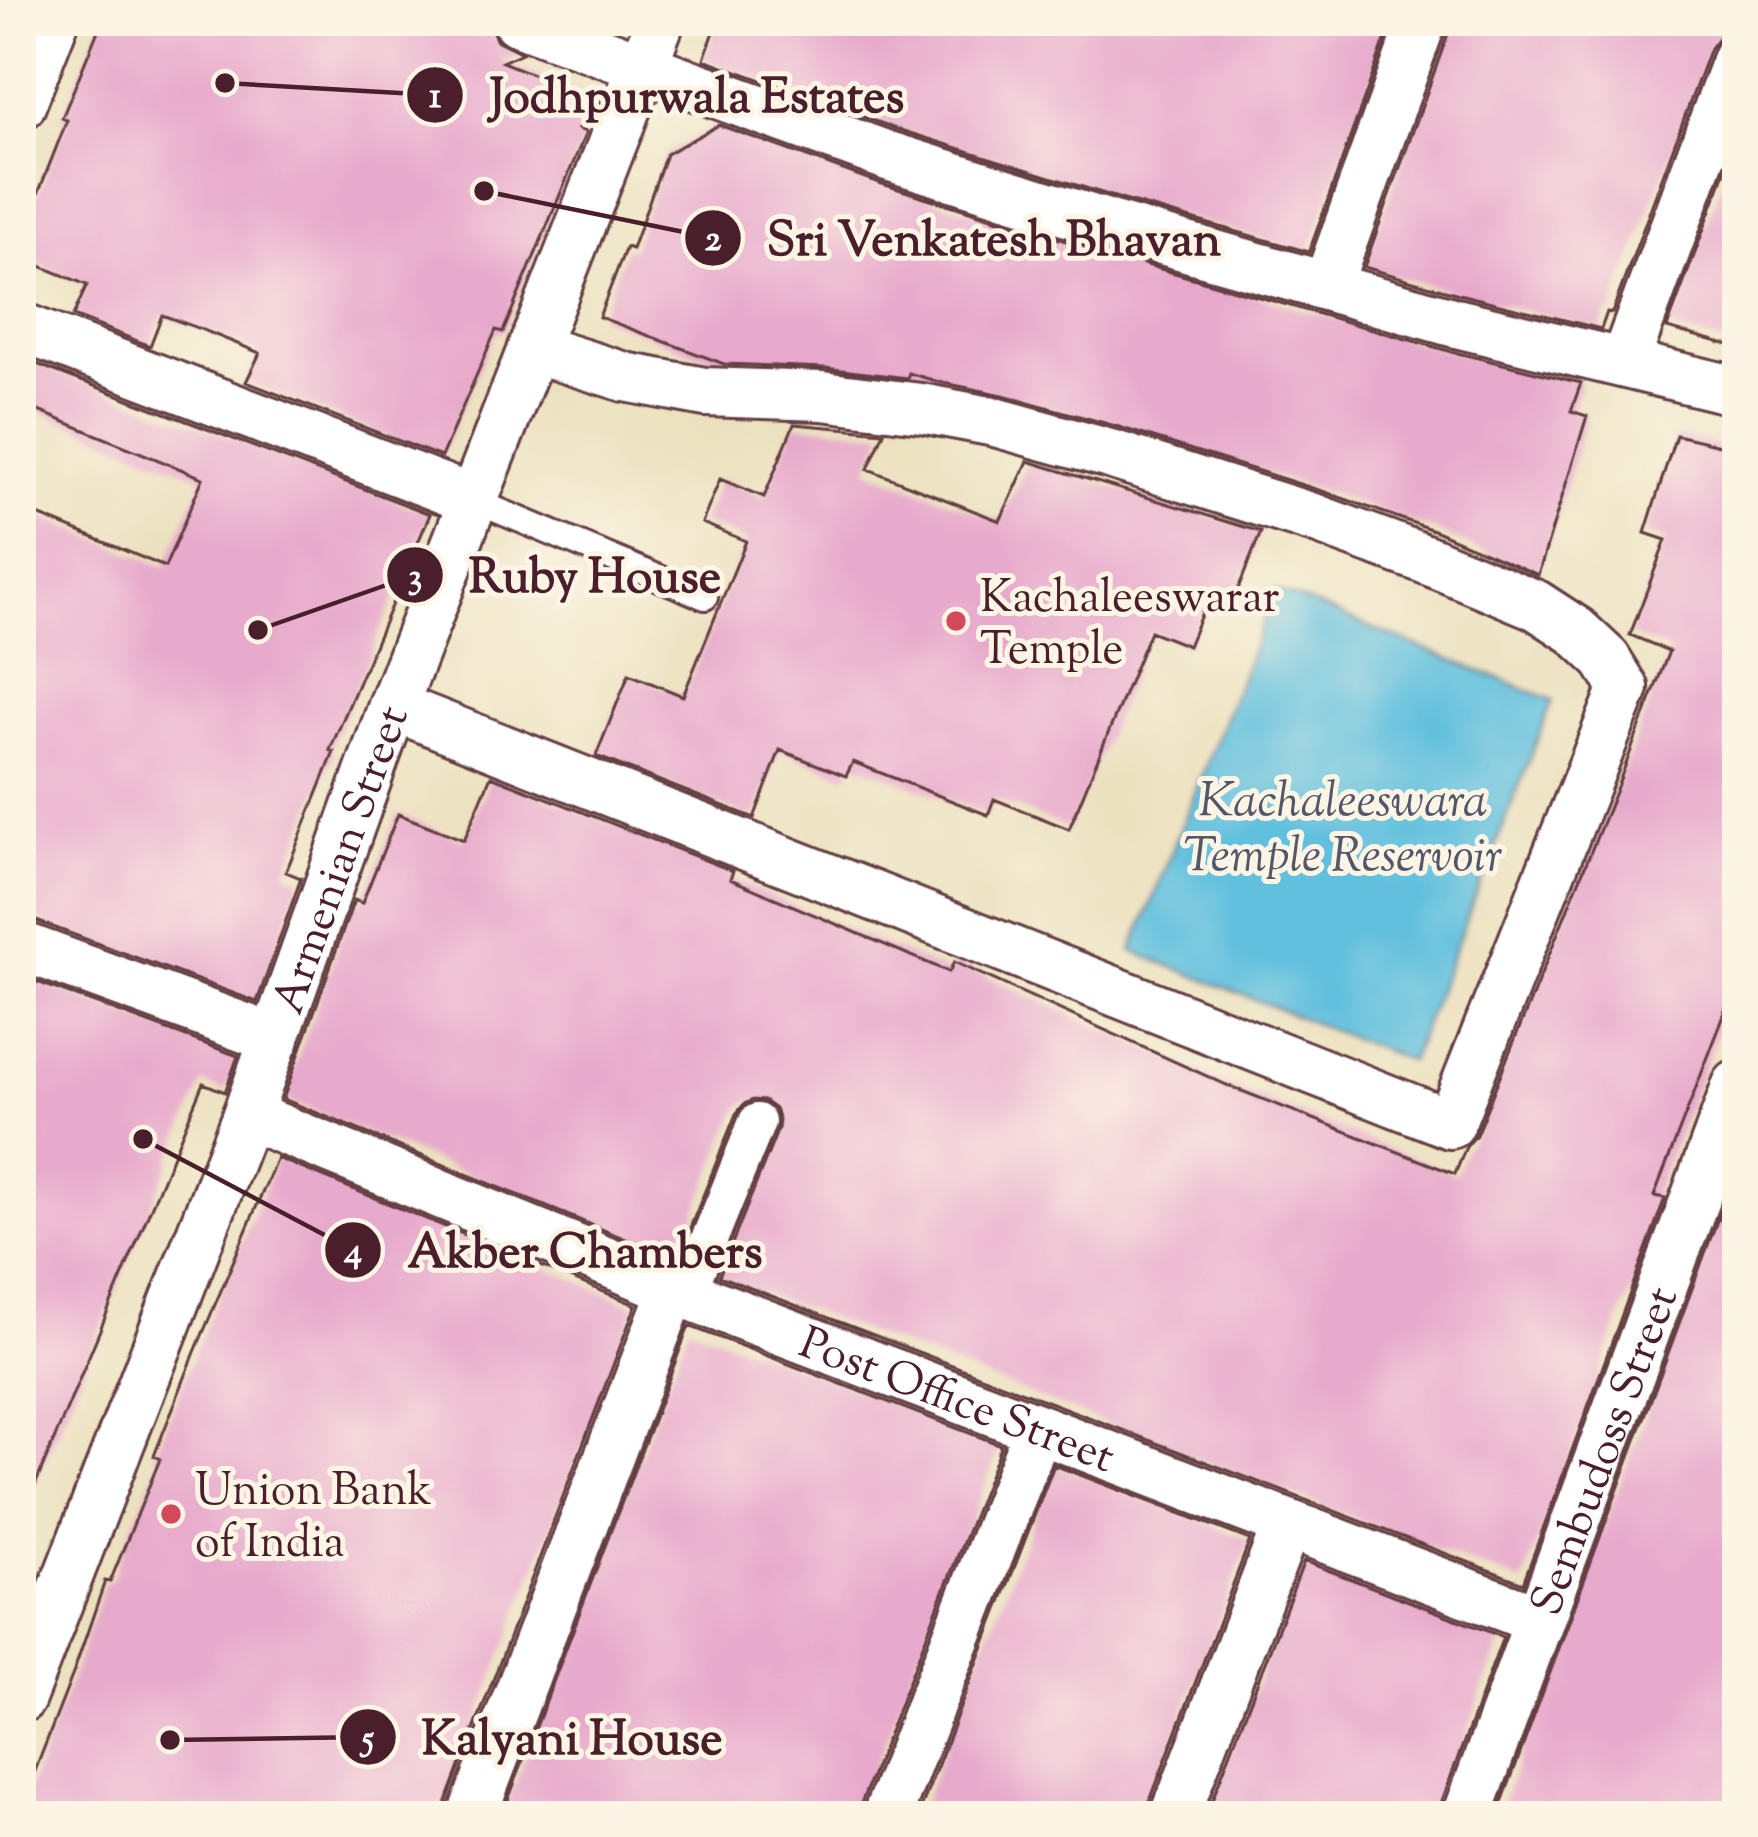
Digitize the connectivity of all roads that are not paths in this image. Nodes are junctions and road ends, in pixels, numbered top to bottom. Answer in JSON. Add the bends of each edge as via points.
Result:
{"nodes":[{"id":1,"x":54,"y":21,"type":"edge"},
{"id":2,"x":517,"y":21,"type":"edge"},
{"id":3,"x":660,"y":21,"type":"edge"},
{"id":4,"x":1421,"y":21,"type":"edge"},
{"id":5,"x":1737,"y":58,"type":"edge"},
{"id":6,"x":642,"y":68,"type":"junction"},
{"id":7,"x":21,"y":105,"type":"edge"},
{"id":8,"x":1327,"y":286,"type":"junction"},
{"id":9,"x":21,"y":327,"type":"edge"},
{"id":10,"x":532,"y":348,"type":"junction"},
{"id":11,"x":1624,"y":364,"type":"junction"},
{"id":12,"x":1737,"y":391,"type":"edge"},
{"id":13,"x":473,"y":500,"type":"junction"},
{"id":14,"x":705,"y":597,"type":"dead end"},
{"id":15,"x":393,"y":706,"type":"junction"},
{"id":16,"x":21,"y":946,"type":"edge"},
{"id":17,"x":275,"y":1039,"type":"junction"},
{"id":18,"x":1737,"y":1085,"type":"edge"},
{"id":19,"x":248,"y":1115,"type":"junction"},
{"id":20,"x":757,"y":1122,"type":"dead end"},
{"id":21,"x":1721,"y":1175,"type":"edge"},
{"id":22,"x":680,"y":1292,"type":"junction"},
{"id":23,"x":1038,"y":1429,"type":"junction"},
{"id":24,"x":1287,"y":1524,"type":"junction"},
{"id":25,"x":1539,"y":1620,"type":"junction"},
{"id":26,"x":21,"y":1698,"type":"edge"},
{"id":27,"x":472,"y":1816,"type":"edge"},
{"id":28,"x":887,"y":1816,"type":"edge"},
{"id":29,"x":1175,"y":1816,"type":"edge"},
{"id":30,"x":1467,"y":1816,"type":"edge"}],
"edges":[{"from":1,"to":7,"type":"street"},
{"from":2,"to":6,"type":"street"},
{"from":3,"to":6,"type":"street","name":"Armenian Street"},
{"from":4,"to":8,"type":"street"},
{"from":5,"to":11,"type":"street"},
{"from":6,"to":8,"type":"street","via":[[927,169]]},
{"from":6,"to":10,"type":"street","name":"Armenian Street"},
{"from":8,"to":11,"type":"street"},
{"from":9,"to":13,"type":"street"},
{"from":10,"to":13,"type":"street","name":"Armenian Street"},
{"from":10,"to":15,"type":"street","via":[[705,392],[921,408],[1110,454],[1355,533],[1536,605],[1606,659],[1624,688],[1450,1124]]},
{"from":11,"to":12,"type":"street"},
{"from":13,"to":14,"type":"lane"},
{"from":13,"to":15,"type":"street","name":"Armenian Street"},
{"from":15,"to":17,"type":"street","name":"Armenian Street"},
{"from":16,"to":17,"type":"street"},
{"from":17,"to":19,"type":"street","name":"Armenian Street"},
{"from":18,"to":21,"type":"street","name":"Sembudoss Street"},
{"from":19,"to":22,"type":"street","name":"Post Office Street"},
{"from":19,"to":26,"type":"street","name":"Armenian Street"},
{"from":20,"to":22,"type":"street"},
{"from":21,"to":25,"type":"street","name":"Sembudoss Street"},
{"from":22,"to":23,"type":"street","name":"Post Office Street"},
{"from":22,"to":27,"type":"street"},
{"from":23,"to":24,"type":"street","name":"Post Office Street"},
{"from":23,"to":28,"type":"street"},
{"from":24,"to":25,"type":"street","name":"Post Office Street"},
{"from":24,"to":29,"type":"street"},
{"from":25,"to":30,"type":"street","name":"Sembudoss Street"}]}
